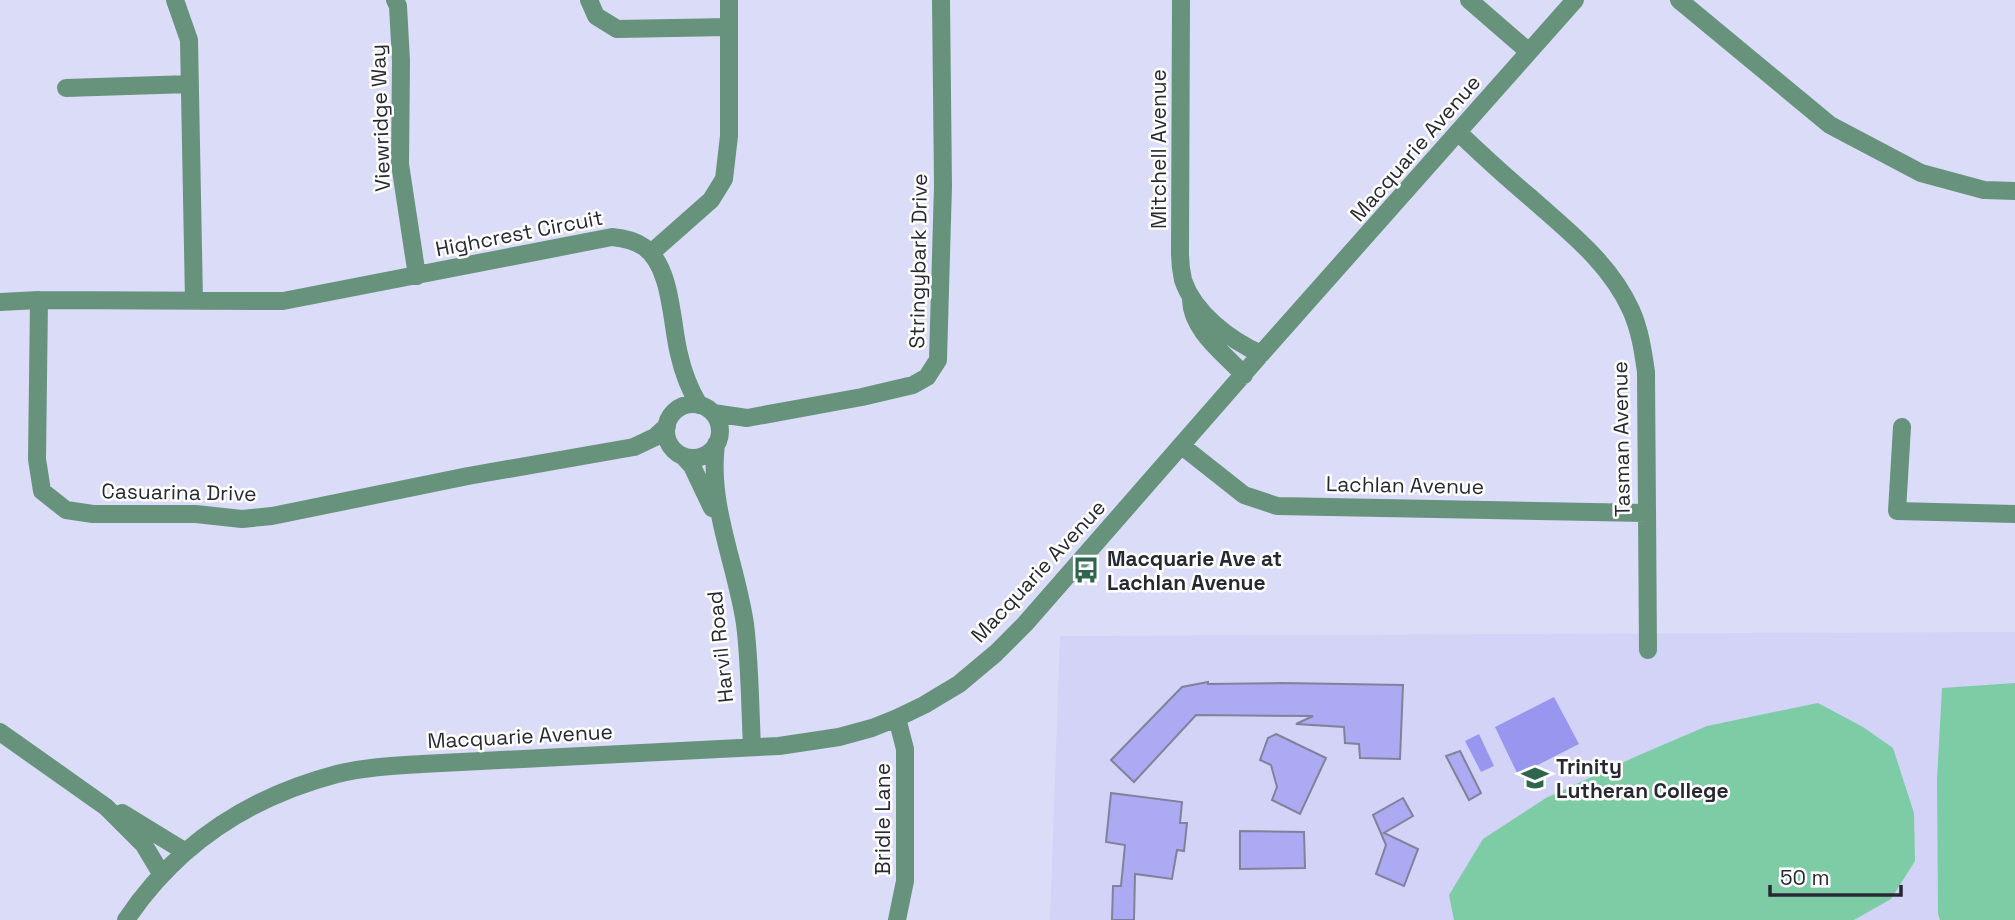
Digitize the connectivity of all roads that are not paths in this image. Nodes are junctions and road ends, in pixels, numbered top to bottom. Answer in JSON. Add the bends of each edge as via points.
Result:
{"nodes":[{"id":1,"x":175,"y":0,"type":"edge"},
{"id":2,"x":396,"y":0,"type":"edge"},
{"id":3,"x":589,"y":0,"type":"edge"},
{"id":4,"x":729,"y":0,"type":"edge"},
{"id":5,"x":942,"y":0,"type":"edge"},
{"id":6,"x":1181,"y":0,"type":"edge"},
{"id":7,"x":1469,"y":0,"type":"edge"},
{"id":8,"x":1575,"y":0,"type":"edge"},
{"id":9,"x":1679,"y":0,"type":"edge"},
{"id":10,"x":729,"y":27,"type":"junction"},
{"id":11,"x":1529,"y":52,"type":"junction"},
{"id":12,"x":190,"y":84,"type":"junction"},
{"id":13,"x":66,"y":88,"type":"dead end"},
{"id":14,"x":1459,"y":133,"type":"junction"},
{"id":15,"x":2015,"y":191,"type":"edge"},
{"id":16,"x":651,"y":253,"type":"junction"},
{"id":17,"x":417,"y":276,"type":"junction"},
{"id":18,"x":1191,"y":296,"type":"junction"},
{"id":19,"x":39,"y":300,"type":"junction"},
{"id":20,"x":194,"y":301,"type":"junction"},
{"id":21,"x":0,"y":302,"type":"edge"},
{"id":22,"x":1261,"y":354,"type":"junction"},
{"id":23,"x":679,"y":356,"type":"junction"},
{"id":24,"x":1244,"y":375,"type":"junction"},
{"id":25,"x":706,"y":409,"type":"junction"},
{"id":26,"x":677,"y":410,"type":"junction"},
{"id":27,"x":747,"y":418,"type":"junction"},
{"id":28,"x":667,"y":426,"type":"junction"},
{"id":29,"x":1902,"y":427,"type":"dead end"},
{"id":30,"x":718,"y":440,"type":"junction"},
{"id":31,"x":1182,"y":446,"type":"junction"},
{"id":32,"x":634,"y":447,"type":"junction"},
{"id":33,"x":680,"y":454,"type":"junction"},
{"id":34,"x":1646,"y":513,"type":"junction"},
{"id":35,"x":2015,"y":514,"type":"edge"},
{"id":36,"x":727,"y":544,"type":"junction"},
{"id":37,"x":1648,"y":650,"type":"dead end"},
{"id":38,"x":897,"y":718,"type":"junction"},
{"id":39,"x":0,"y":732,"type":"edge"},
{"id":40,"x":752,"y":747,"type":"junction"},
{"id":41,"x":106,"y":807,"type":"junction"},
{"id":42,"x":184,"y":851,"type":"junction"},
{"id":43,"x":162,"y":875,"type":"junction"},
{"id":44,"x":126,"y":920,"type":"edge"},
{"id":45,"x":897,"y":920,"type":"edge"}],
"edges":[{"from":1,"to":12,"type":"street","via":[[189,40]]},
{"from":2,"to":17,"type":"street","name":"Viewridge Way","via":[[401,61],[400,164]]},
{"from":3,"to":10,"type":"street","via":[[596,16],[617,29]]},
{"from":4,"to":10,"type":"street"},
{"from":5,"to":27,"type":"street","name":"Stringybark Drive","via":[[938,360],[927,377],[913,385]]},
{"from":6,"to":18,"type":"street","name":"Mitchell Avenue","via":[[1180,253]]},
{"from":7,"to":11,"type":"street"},
{"from":8,"to":11,"type":"street","name":"Macquarie Avenue"},
{"from":9,"to":15,"type":"street","via":[[1830,125],[1921,173],[1984,190]]},
{"from":10,"to":16,"type":"street","via":[[729,136],[724,179],[711,200]]},
{"from":11,"to":14,"type":"street","name":"Macquarie Avenue"},
{"from":12,"to":13,"type":"street"},
{"from":12,"to":20,"type":"street"},
{"from":14,"to":22,"type":"street","name":"Macquarie Avenue"},
{"from":14,"to":34,"type":"street","name":"Tasman Avenue","via":[[1603,265],[1631,311],[1646,372]]},
{"from":16,"to":17,"type":"street","name":"Highcrest Circuit","via":[[636,242],[612,237]]},
{"from":16,"to":23,"type":"street","via":[[667,285]]},
{"from":17,"to":20,"type":"street","name":"Highcrest Circuit","via":[[283,301]]},
{"from":18,"to":22,"type":"street","name":"Mitchell Avenue","via":[[1230,336]]},
{"from":18,"to":24,"type":"street","name":"Mitchell Avenue","via":[[1199,327]]},
{"from":19,"to":20,"type":"street","name":"Highcrest Circuit"},
{"from":19,"to":21,"type":"street","name":"Highcrest Circuit"},
{"from":19,"to":32,"type":"street","name":"Casuarina Drive","via":[[37,459],[41,491],[66,510],[242,519],[272,516]]},
{"from":22,"to":24,"type":"street","name":"Macquarie Avenue"},
{"from":23,"to":25,"type":"street","via":[[692,393]]},
{"from":23,"to":26,"type":"street"},
{"from":24,"to":31,"type":"street","name":"Macquarie Avenue"},
{"from":25,"to":26,"type":"street","via":[[691,405]]},
{"from":25,"to":27,"type":"street","name":"Stringybark Drive"},
{"from":25,"to":30,"type":"street","via":[[718,421]]},
{"from":26,"to":28,"type":"street"},
{"from":27,"to":30,"type":"street","name":"Stringybark Drive"},
{"from":28,"to":32,"type":"street","name":"Casuarina Drive"},
{"from":28,"to":33,"type":"street","via":[[668,440]]},
{"from":29,"to":35,"type":"street","via":[[1897,511]]},
{"from":30,"to":33,"type":"street","via":[[699,458]]},
{"from":30,"to":36,"type":"street","name":"Harvil Road","via":[[715,482]]},
{"from":31,"to":34,"type":"street","name":"Lachlan Avenue","via":[[1244,495],[1277,506]]},
{"from":31,"to":38,"type":"street","name":"Macquarie Avenue","via":[[996,653],[959,684]]},
{"from":32,"to":33,"type":"street","name":"Casuarina Drive"},
{"from":33,"to":36,"type":"street","name":"Harvil Road","via":[[702,484]]},
{"from":34,"to":37,"type":"street","name":"Tasman Avenue"},
{"from":36,"to":40,"type":"street","name":"Harvil Road","via":[[745,625]]},
{"from":38,"to":40,"type":"street","name":"Macquarie Avenue","via":[[839,737]]},
{"from":38,"to":45,"type":"street","name":"Bridle Lane","via":[[905,749],[905,881]]},
{"from":39,"to":41,"type":"street"},
{"from":40,"to":42,"type":"street","name":"Macquarie Avenue","via":[[422,764],[340,774],[242,812]]},
{"from":41,"to":42,"type":"street"},
{"from":41,"to":43,"type":"street","via":[[144,845]]},
{"from":42,"to":43,"type":"street","name":"Macquarie Avenue"},
{"from":43,"to":44,"type":"street","name":"Macquarie Avenue"}]}
